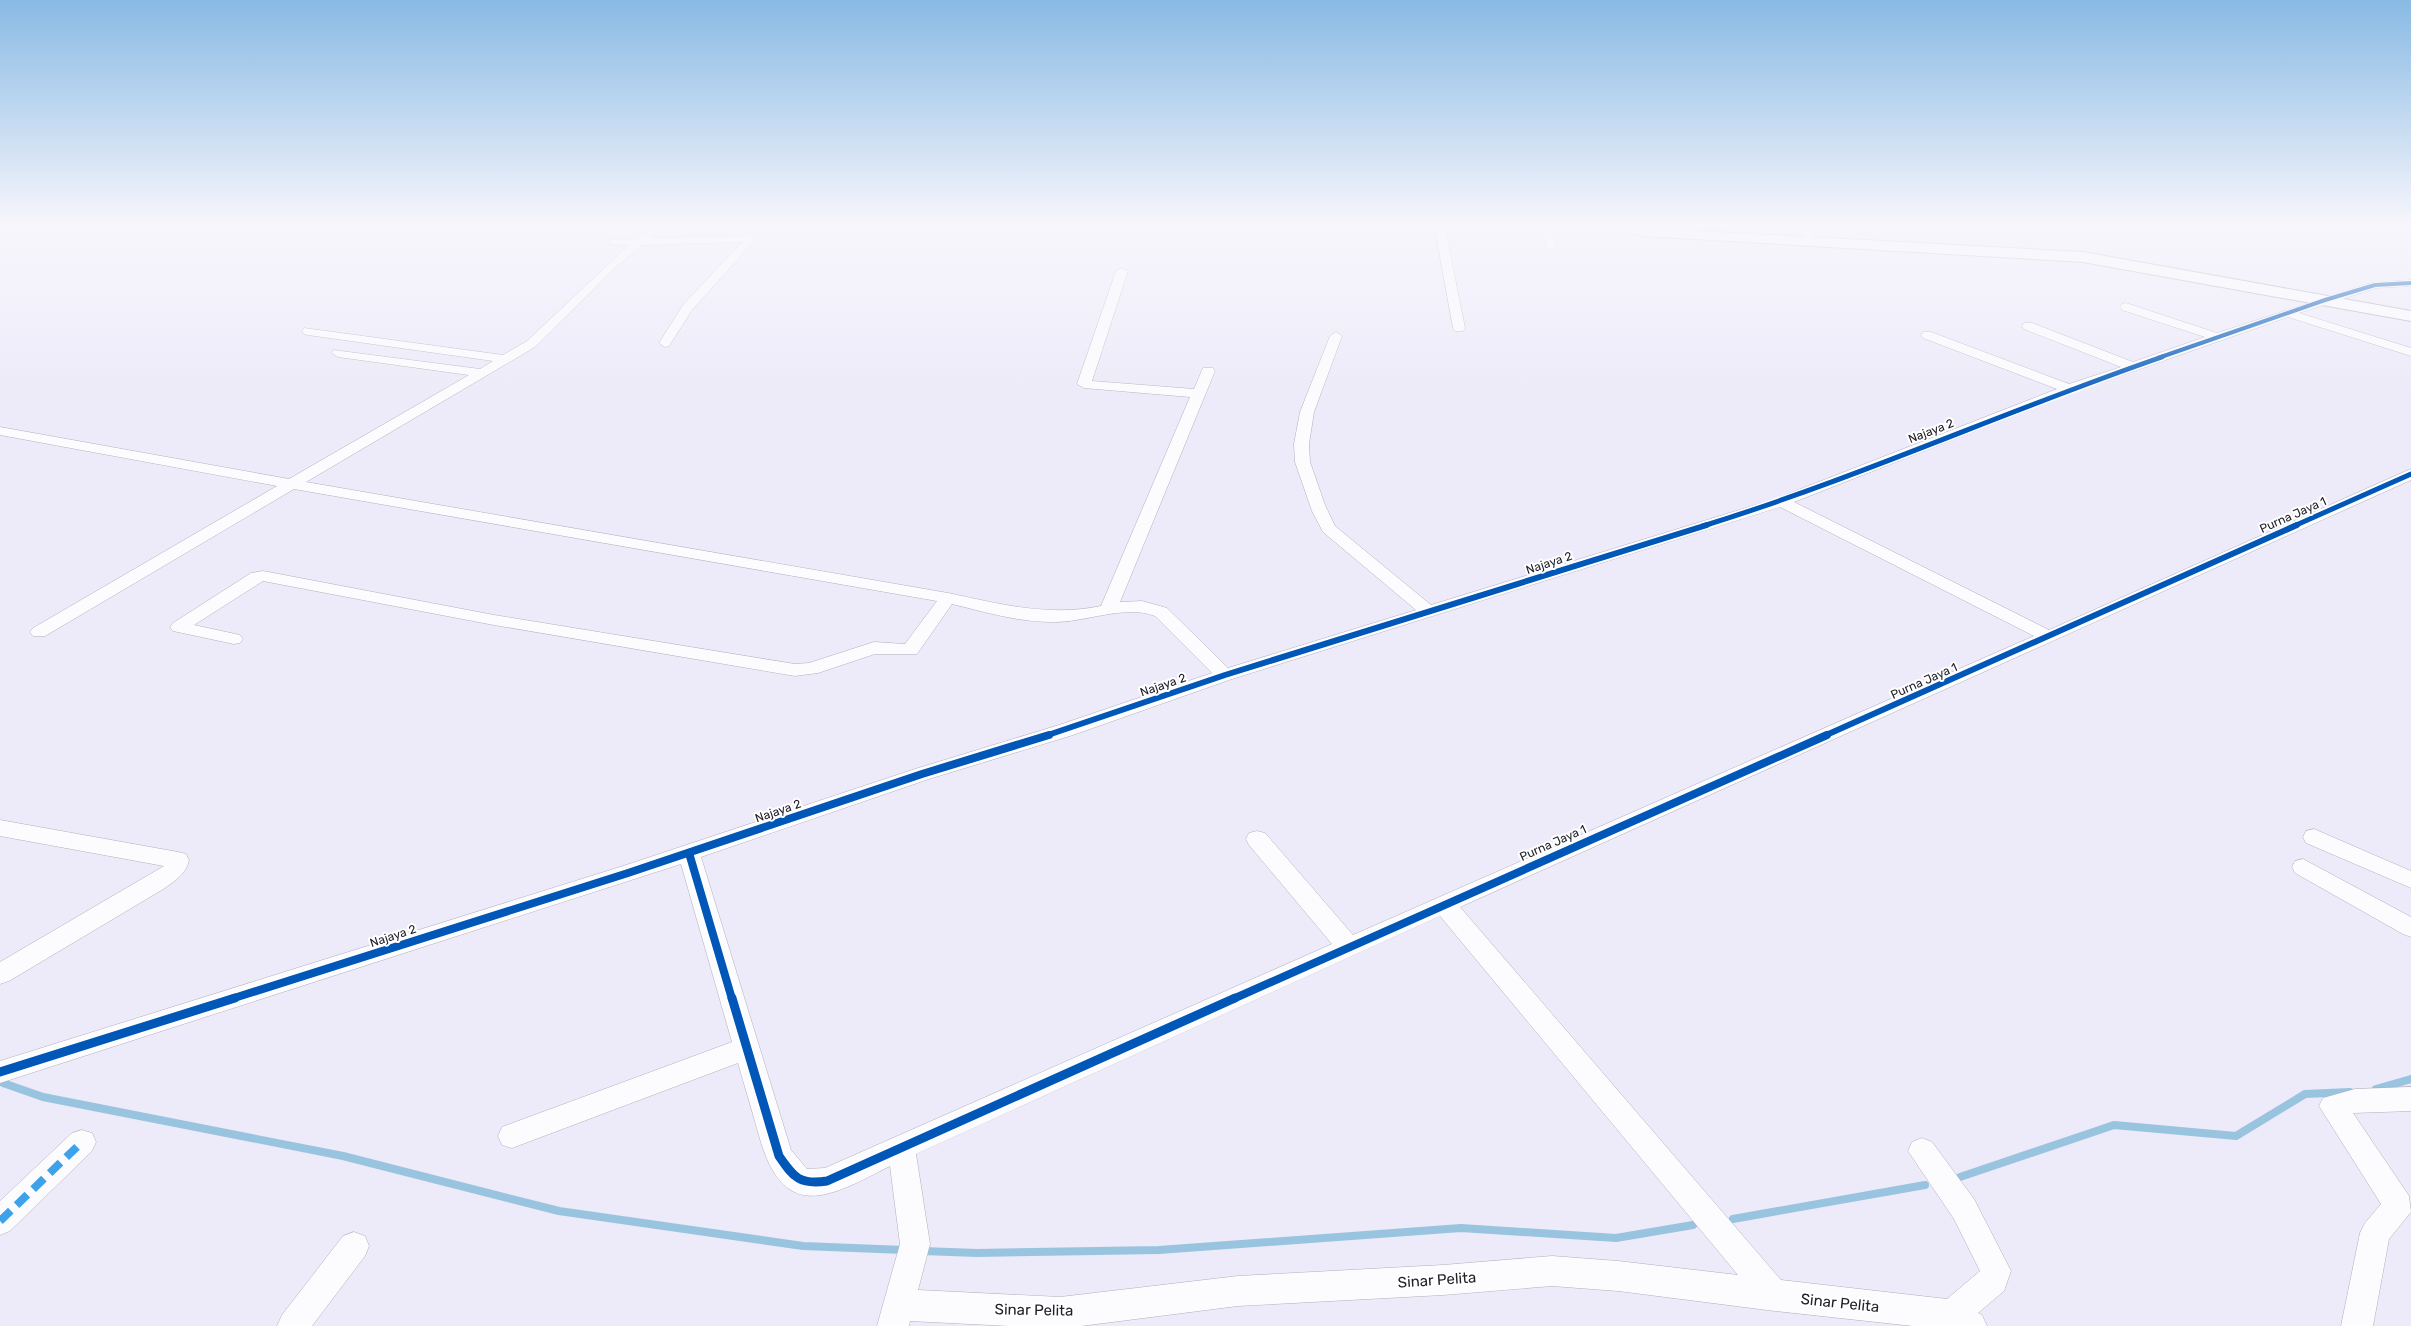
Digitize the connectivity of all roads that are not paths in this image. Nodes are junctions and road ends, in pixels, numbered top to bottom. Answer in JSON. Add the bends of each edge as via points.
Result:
{"nodes":[{"id":1,"x":592,"y":285,"type":"edge"},
{"id":2,"x":709,"y":285,"type":"edge"},
{"id":3,"x":1117,"y":285,"type":"edge"},
{"id":4,"x":1451,"y":285,"type":"edge"},
{"id":5,"x":2241,"y":285,"type":"edge"},
{"id":6,"x":2375,"y":285,"type":"edge"},
{"id":7,"x":2325,"y":300,"type":"junction"},
{"id":8,"x":2126,"y":307,"type":"dead end"},
{"id":9,"x":2287,"y":313,"type":"junction"},
{"id":10,"x":2411,"y":316,"type":"edge"},
{"id":11,"x":2028,"y":326,"type":"dead end"},
{"id":12,"x":1459,"y":328,"type":"dead end"},
{"id":13,"x":308,"y":331,"type":"dead end"},
{"id":14,"x":1927,"y":335,"type":"dead end"},
{"id":15,"x":1336,"y":336,"type":"dead end"},
{"id":16,"x":2219,"y":338,"type":"junction"},
{"id":17,"x":665,"y":343,"type":"dead end"},
{"id":18,"x":338,"y":352,"type":"dead end"},
{"id":19,"x":2411,"y":352,"type":"edge"},
{"id":20,"x":506,"y":359,"type":"junction"},
{"id":21,"x":2134,"y":367,"type":"junction"},
{"id":22,"x":1208,"y":371,"type":"dead end"},
{"id":23,"x":482,"y":373,"type":"junction"},
{"id":24,"x":2069,"y":389,"type":"junction"},
{"id":25,"x":1199,"y":394,"type":"junction"},
{"id":26,"x":0,"y":431,"type":"edge"},
{"id":27,"x":2411,"y":474,"type":"edge"},
{"id":28,"x":291,"y":484,"type":"junction"},
{"id":29,"x":1781,"y":502,"type":"junction"},
{"id":30,"x":948,"y":598,"type":"junction"},
{"id":31,"x":1109,"y":608,"type":"junction"},
{"id":32,"x":1430,"y":613,"type":"junction"},
{"id":33,"x":39,"y":632,"type":"dead end"},
{"id":34,"x":2049,"y":637,"type":"junction"},
{"id":35,"x":234,"y":639,"type":"dead end"},
{"id":36,"x":1225,"y":675,"type":"junction"},
{"id":37,"x":0,"y":828,"type":"edge"},
{"id":38,"x":2314,"y":837,"type":"dead end"},
{"id":39,"x":1257,"y":839,"type":"dead end"},
{"id":40,"x":689,"y":853,"type":"junction"},
{"id":41,"x":2303,"y":867,"type":"dead end"},
{"id":42,"x":2411,"y":880,"type":"edge"},
{"id":43,"x":1444,"y":904,"type":"junction"},
{"id":44,"x":2411,"y":928,"type":"edge"},
{"id":45,"x":1349,"y":947,"type":"junction"},
{"id":46,"x":0,"y":974,"type":"edge"},
{"id":47,"x":747,"y":1048,"type":"junction"},
{"id":48,"x":0,"y":1072,"type":"edge"},
{"id":49,"x":2411,"y":1099,"type":"edge"},
{"id":50,"x":512,"y":1136,"type":"dead end"},
{"id":51,"x":82,"y":1142,"type":"dead end"},
{"id":52,"x":902,"y":1146,"type":"junction"},
{"id":53,"x":1922,"y":1152,"type":"dead end"},
{"id":54,"x":1956,"y":1198,"type":"joint"},
{"id":55,"x":0,"y":1221,"type":"edge"},
{"id":56,"x":354,"y":1246,"type":"dead end"},
{"id":57,"x":1775,"y":1296,"type":"junction"},
{"id":58,"x":898,"y":1310,"type":"edge"},
{"id":59,"x":1059,"y":1320,"type":"edge"},
{"id":60,"x":1961,"y":1321,"type":"edge"},
{"id":61,"x":293,"y":1326,"type":"edge"},
{"id":62,"x":2356,"y":1326,"type":"edge"}],
"edges":[{"from":1,"to":20,"type":"street","via":[[536,340]]},
{"from":2,"to":17,"type":"street","via":[[688,308]]},
{"from":3,"to":25,"type":"street","via":[[1084,384]]},
{"from":4,"to":12,"type":"street"},
{"from":5,"to":7,"type":"street"},
{"from":6,"to":7,"type":"street","name":"Najaya 2"},
{"from":7,"to":9,"type":"street","name":"Najaya 2"},
{"from":7,"to":10,"type":"street"},
{"from":8,"to":16,"type":"street"},
{"from":9,"to":16,"type":"street","name":"Najaya 2"},
{"from":9,"to":19,"type":"street"},
{"from":11,"to":21,"type":"street"},
{"from":13,"to":20,"type":"street"},
{"from":14,"to":24,"type":"street"},
{"from":15,"to":32,"type":"street","via":[[1308,410],[1302,445],[1302,459],[1320,514],[1329,528]]},
{"from":16,"to":21,"type":"street","name":"Najaya 2"},
{"from":18,"to":23,"type":"street"},
{"from":20,"to":23,"type":"street"},
{"from":21,"to":24,"type":"street","name":"Najaya 2"},
{"from":22,"to":25,"type":"street"},
{"from":23,"to":28,"type":"street"},
{"from":24,"to":29,"type":"street","name":"Najaya 2"},
{"from":25,"to":31,"type":"street"},
{"from":26,"to":28,"type":"street"},
{"from":27,"to":34,"type":"street","name":"Purna Jaya 1"},
{"from":28,"to":30,"type":"street"},
{"from":28,"to":33,"type":"street"},
{"from":29,"to":32,"type":"street","name":"Najaya 2"},
{"from":29,"to":34,"type":"street"},
{"from":30,"to":31,"type":"street","via":[[1051,617],[1080,616]]},
{"from":30,"to":35,"type":"street","via":[[910,650],[874,648],[811,669],[795,670],[494,620],[263,576],[179,627]]},
{"from":31,"to":36,"type":"street","via":[[1154,608],[1161,612]]},
{"from":32,"to":36,"type":"street","name":"Najaya 2"},
{"from":34,"to":43,"type":"street","name":"Purna Jaya 1"},
{"from":36,"to":40,"type":"street","name":"Najaya 2"},
{"from":37,"to":46,"type":"street","via":[[178,860],[178,866],[157,882]]},
{"from":38,"to":42,"type":"street"},
{"from":39,"to":45,"type":"street"},
{"from":40,"to":47,"type":"street","name":"Purna Jaya 1"},
{"from":40,"to":48,"type":"street","name":"Najaya 2"},
{"from":41,"to":44,"type":"street"},
{"from":43,"to":45,"type":"street","name":"Purna Jaya 1"},
{"from":43,"to":57,"type":"street"},
{"from":45,"to":52,"type":"street","name":"Purna Jaya 1"},
{"from":47,"to":50,"type":"street"},
{"from":47,"to":52,"type":"street","name":"Purna Jaya 1","via":[[779,1156],[796,1179],[810,1184],[827,1181]]},
{"from":49,"to":62,"type":"street","via":[[2333,1106],[2399,1206],[2375,1233]]},
{"from":51,"to":55,"type":"street"},
{"from":52,"to":58,"type":"street","via":[[916,1244]]},
{"from":53,"to":54,"type":"street"},
{"from":54,"to":60,"type":"street","via":[[1996,1272]]},
{"from":56,"to":61,"type":"street"},
{"from":57,"to":59,"type":"street","name":"Sinar Pelita","via":[[1552,1271],[1238,1292]]},
{"from":57,"to":60,"type":"street","name":"Sinar Pelita"},
{"from":58,"to":59,"type":"street","name":"Sinar Pelita"}]}
